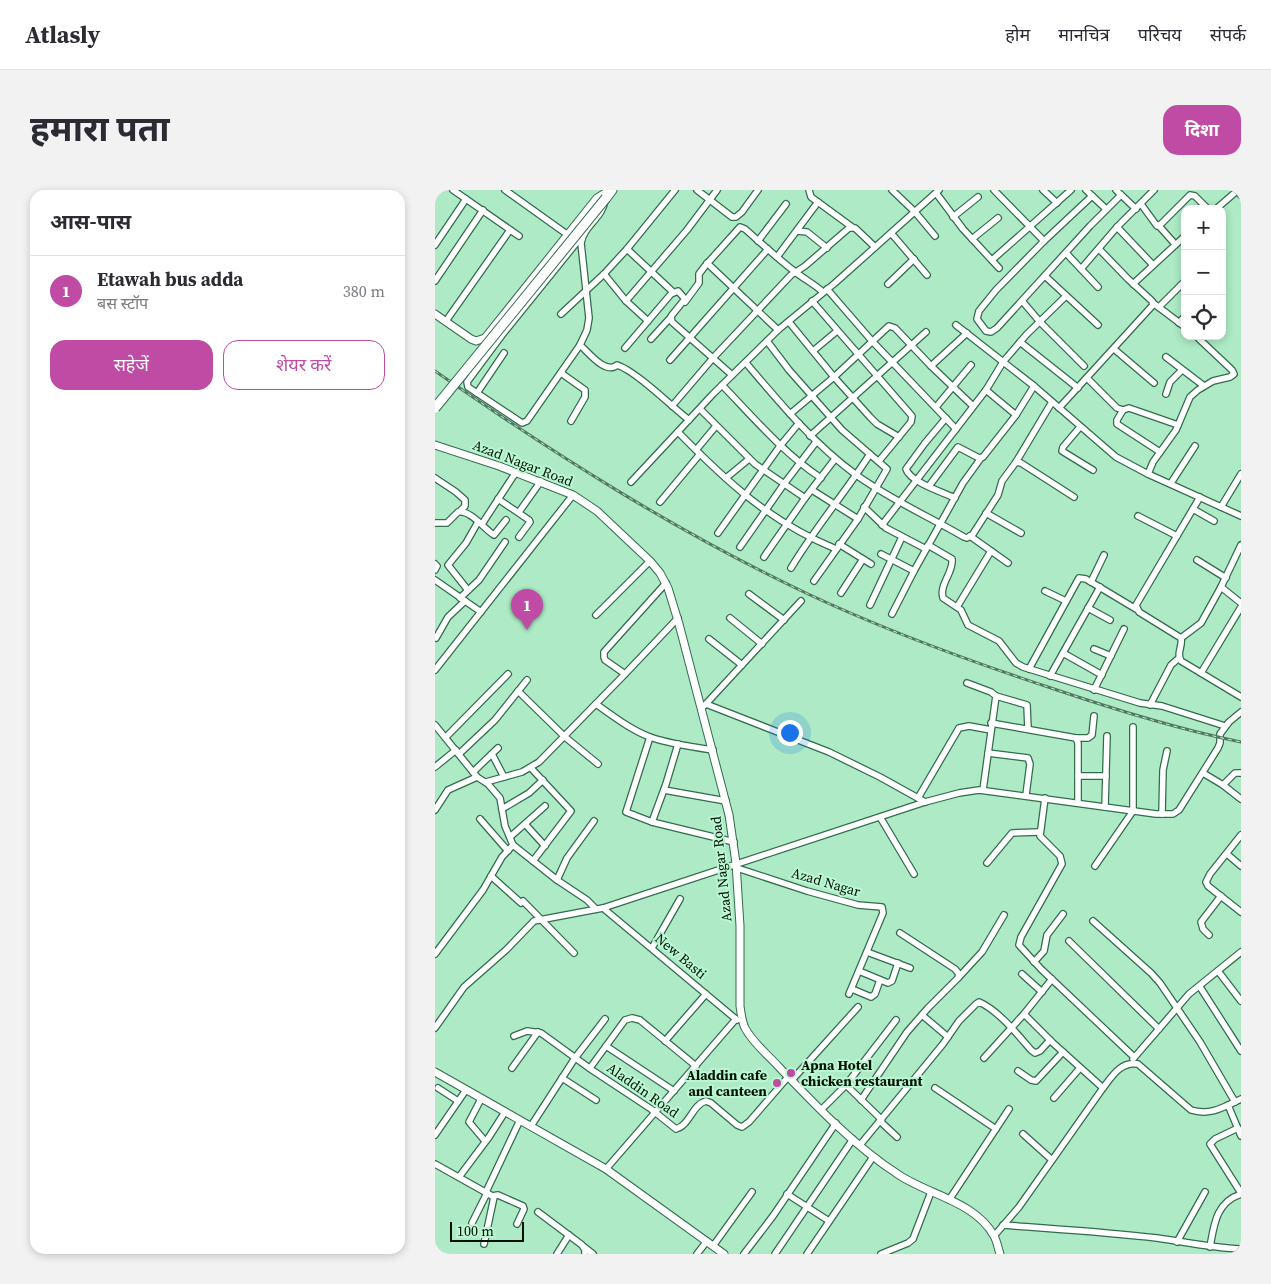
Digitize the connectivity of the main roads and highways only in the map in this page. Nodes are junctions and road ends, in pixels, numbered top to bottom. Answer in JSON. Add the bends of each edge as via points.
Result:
{"nodes":[{"id":1,"x":1239,"y":190,"type":"edge"},
{"id":2,"x":609,"y":193,"type":"edge"},
{"id":3,"x":1241,"y":194,"type":"edge"},
{"id":4,"x":435,"y":408,"type":"edge"}],
"edges":[{"from":1,"to":3,"type":"main road"},
{"from":2,"to":4,"type":"main road","bridge":true}]}
